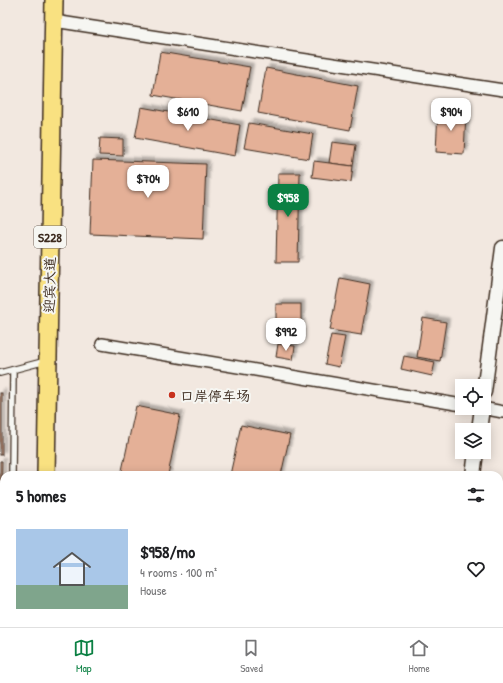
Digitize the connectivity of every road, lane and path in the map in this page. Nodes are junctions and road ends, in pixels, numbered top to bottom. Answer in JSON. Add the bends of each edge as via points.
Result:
{"nodes":[{"id":1,"x":54,"y":0,"type":"edge"},
{"id":2,"x":54,"y":21,"type":"junction"},
{"id":3,"x":503,"y":90,"type":"edge"},
{"id":4,"x":503,"y":248,"type":"edge"},
{"id":5,"x":102,"y":344,"type":"dead end"},
{"id":6,"x":48,"y":360,"type":"junction"},
{"id":7,"x":13,"y":370,"type":"junction"},
{"id":8,"x":0,"y":373,"type":"edge"},
{"id":9,"x":486,"y":379,"type":"edge"},
{"id":10,"x":455,"y":404,"type":"edge"},
{"id":11,"x":491,"y":410,"type":"edge"},
{"id":12,"x":503,"y":412,"type":"edge"},
{"id":13,"x":475,"y":459,"type":"edge"},
{"id":14,"x":12,"y":471,"type":"edge"},
{"id":15,"x":46,"y":471,"type":"edge"},
{"id":16,"x":474,"y":471,"type":"edge"}],
"edges":[{"from":1,"to":2,"type":"main road","name":"迎宾大道","number":"S228"},
{"from":2,"to":3,"type":"street"},
{"from":2,"to":6,"type":"main road","name":"迎宾大道","number":"S228"},
{"from":4,"to":9,"type":"street"},
{"from":5,"to":10,"type":"street"},
{"from":6,"to":7,"type":"lane"},
{"from":6,"to":15,"type":"main road","name":"迎宾大道","number":"S228"},
{"from":7,"to":8,"type":"lane"},
{"from":7,"to":14,"type":"lane"},
{"from":11,"to":12,"type":"street"},
{"from":13,"to":16,"type":"street"}]}
